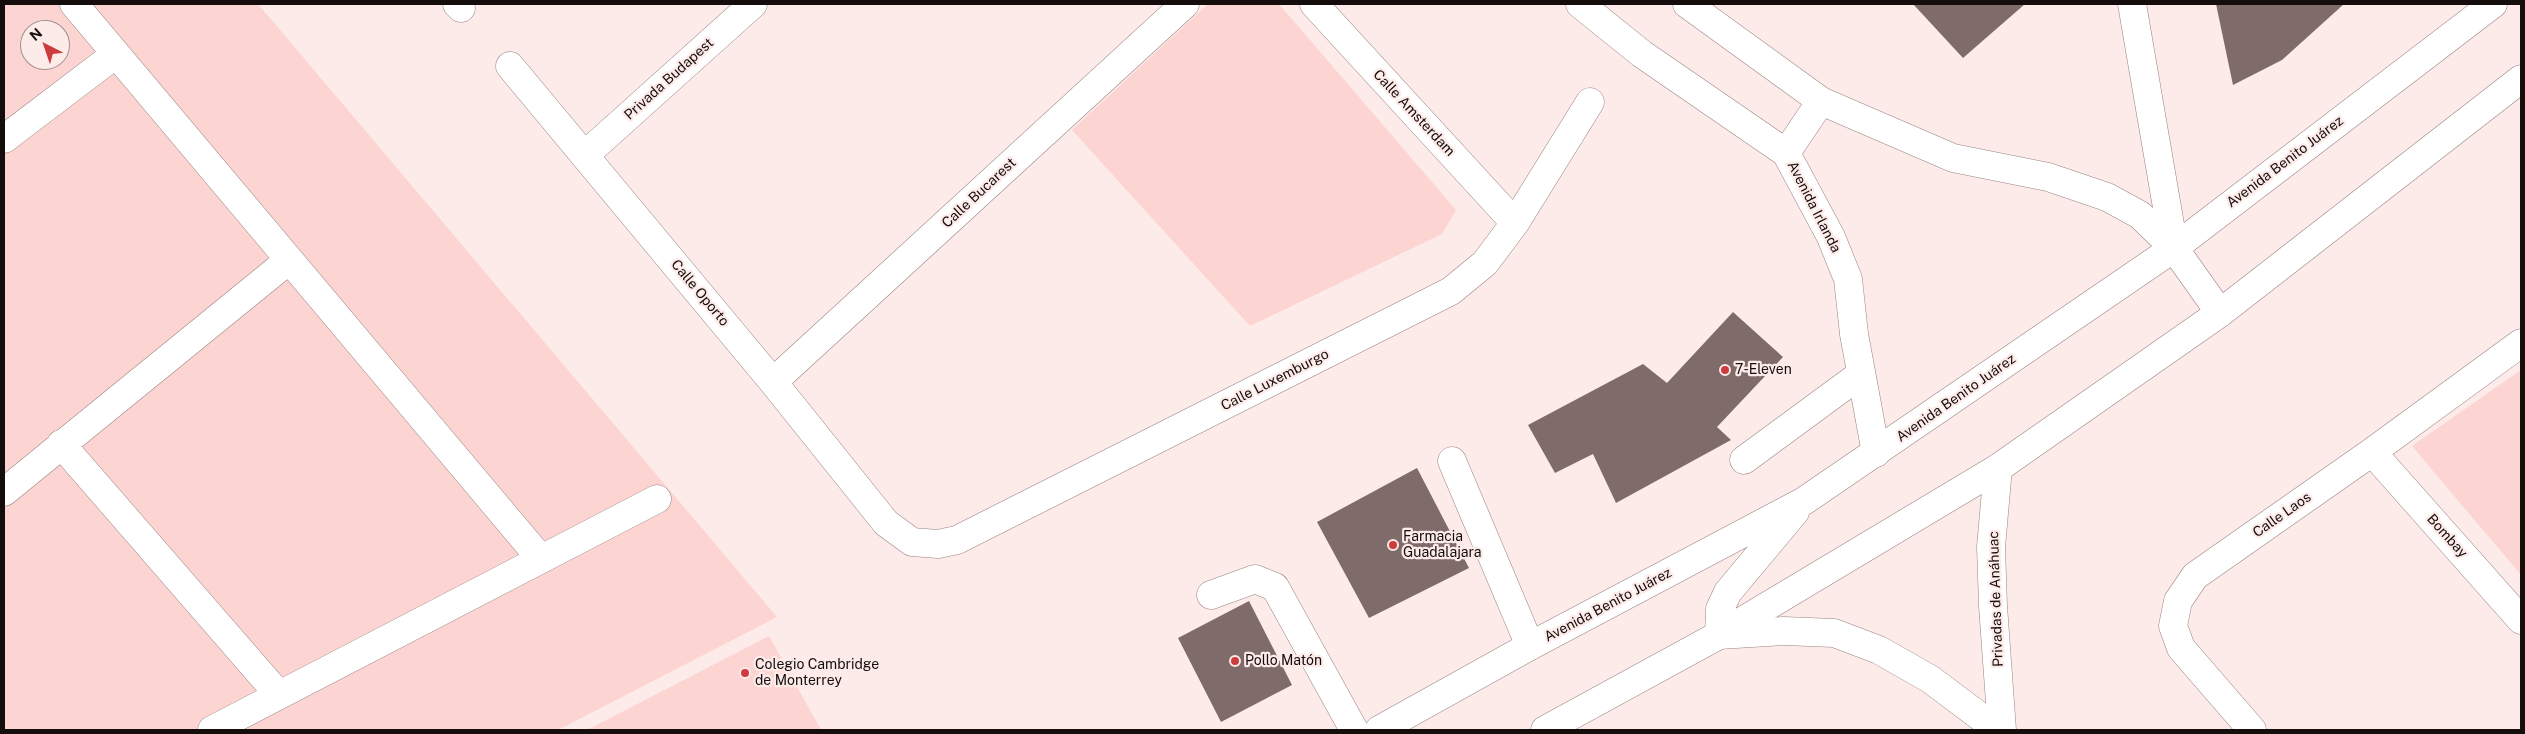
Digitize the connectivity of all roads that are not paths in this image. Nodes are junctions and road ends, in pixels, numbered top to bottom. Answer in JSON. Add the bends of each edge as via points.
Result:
{"nodes":[{"id":1,"x":74,"y":4,"type":"edge"},
{"id":2,"x":753,"y":4,"type":"edge"},
{"id":3,"x":1185,"y":4,"type":"edge"},
{"id":4,"x":1314,"y":4,"type":"edge"},
{"id":5,"x":1580,"y":4,"type":"edge"},
{"id":6,"x":1687,"y":4,"type":"edge"},
{"id":7,"x":2132,"y":4,"type":"edge"},
{"id":8,"x":2493,"y":4,"type":"edge"},
{"id":9,"x":116,"y":54,"type":"junction"},
{"id":10,"x":510,"y":66,"type":"dead end"},
{"id":11,"x":2521,"y":79,"type":"edge"},
{"id":12,"x":1821,"y":101,"type":"junction"},
{"id":13,"x":1590,"y":102,"type":"dead end"},
{"id":14,"x":4,"y":139,"type":"edge"},
{"id":15,"x":1786,"y":153,"type":"junction"},
{"id":16,"x":585,"y":154,"type":"junction"},
{"id":17,"x":1515,"y":223,"type":"junction"},
{"id":18,"x":2174,"y":248,"type":"junction"},
{"id":19,"x":289,"y":260,"type":"junction"},
{"id":20,"x":2220,"y":313,"type":"junction"},
{"id":21,"x":2521,"y":343,"type":"edge"},
{"id":22,"x":1861,"y":374,"type":"junction"},
{"id":23,"x":773,"y":382,"type":"junction"},
{"id":24,"x":61,"y":444,"type":"junction"},
{"id":25,"x":2372,"y":452,"type":"junction"},
{"id":26,"x":1876,"y":453,"type":"junction"},
{"id":27,"x":1744,"y":460,"type":"dead end"},
{"id":28,"x":1452,"y":461,"type":"dead end"},
{"id":29,"x":1998,"y":468,"type":"junction"},
{"id":30,"x":4,"y":492,"type":"edge"},
{"id":31,"x":657,"y":499,"type":"dead end"},
{"id":32,"x":1804,"y":501,"type":"junction"},
{"id":33,"x":886,"y":523,"type":"joint"},
{"id":34,"x":541,"y":559,"type":"junction"},
{"id":35,"x":1212,"y":595,"type":"dead end"},
{"id":36,"x":2521,"y":620,"type":"edge"},
{"id":37,"x":1719,"y":634,"type":"junction"},
{"id":38,"x":1530,"y":646,"type":"junction"},
{"id":39,"x":279,"y":695,"type":"junction"},
{"id":40,"x":212,"y":730,"type":"edge"},
{"id":41,"x":1354,"y":730,"type":"edge"},
{"id":42,"x":1380,"y":730,"type":"edge"},
{"id":43,"x":1545,"y":730,"type":"edge"},
{"id":44,"x":1998,"y":730,"type":"edge"},
{"id":45,"x":2002,"y":730,"type":"edge"},
{"id":46,"x":2252,"y":730,"type":"edge"}],
"edges":[{"from":1,"to":9,"type":"street"},
{"from":2,"to":16,"type":"street","name":"Privada Budapest"},
{"from":3,"to":23,"type":"street","name":"Calle Bucarest"},
{"from":4,"to":17,"type":"street","name":"Calle Amsterdam"},
{"from":5,"to":15,"type":"street","name":"Avenida Irlanda","via":[[1642,54]]},
{"from":6,"to":12,"type":"street"},
{"from":7,"to":18,"type":"street"},
{"from":8,"to":18,"type":"street","name":"Avenida Benito Juárez"},
{"from":9,"to":14,"type":"street"},
{"from":9,"to":19,"type":"street"},
{"from":10,"to":16,"type":"street","name":"Calle Oporto"},
{"from":11,"to":20,"type":"street"},
{"from":12,"to":15,"type":"street"},
{"from":12,"to":18,"type":"street","via":[[1953,158],[2048,177],[2107,197],[2140,215]]},
{"from":13,"to":17,"type":"street","name":"Calle Luxemburgo"},
{"from":15,"to":22,"type":"street","name":"Avenida Irlanda","via":[[1831,238],[1848,279]]},
{"from":16,"to":23,"type":"street","name":"Calle Oporto"},
{"from":17,"to":33,"type":"street","name":"Calle Luxemburgo","via":[[1485,263],[1451,291],[957,540],[938,544],[912,542]]},
{"from":18,"to":20,"type":"street"},
{"from":18,"to":26,"type":"street","name":"Avenida Benito Juárez"},
{"from":19,"to":24,"type":"street"},
{"from":19,"to":34,"type":"street"},
{"from":20,"to":29,"type":"street"},
{"from":21,"to":25,"type":"street","name":"Calle Laos"},
{"from":22,"to":26,"type":"street","name":"Avenida Irlanda"},
{"from":22,"to":27,"type":"street"},
{"from":23,"to":33,"type":"street","name":"Calle Oporto"},
{"from":24,"to":30,"type":"street"},
{"from":24,"to":39,"type":"street"},
{"from":25,"to":36,"type":"street","name":"Bombay"},
{"from":25,"to":46,"type":"street","name":"Calle Laos","via":[[2195,576],[2178,601],[2173,626],[2181,648]]},
{"from":26,"to":32,"type":"street","name":"Avenida Benito Juárez"},
{"from":28,"to":38,"type":"street"},
{"from":29,"to":37,"type":"street"},
{"from":29,"to":45,"type":"street","name":"Privadas de Anáhuac","via":[[1992,547]]},
{"from":31,"to":34,"type":"street"},
{"from":32,"to":37,"type":"street","via":[[1728,592],[1720,609]]},
{"from":32,"to":38,"type":"street","name":"Avenida Benito Juárez"},
{"from":34,"to":39,"type":"street"},
{"from":35,"to":41,"type":"street","via":[[1254,579],[1275,587]]},
{"from":37,"to":43,"type":"street"},
{"from":37,"to":44,"type":"street","via":[[1834,633],[1879,650],[1930,679]]},
{"from":38,"to":42,"type":"street","name":"Avenida Benito Juárez"},
{"from":39,"to":40,"type":"street"}]}
